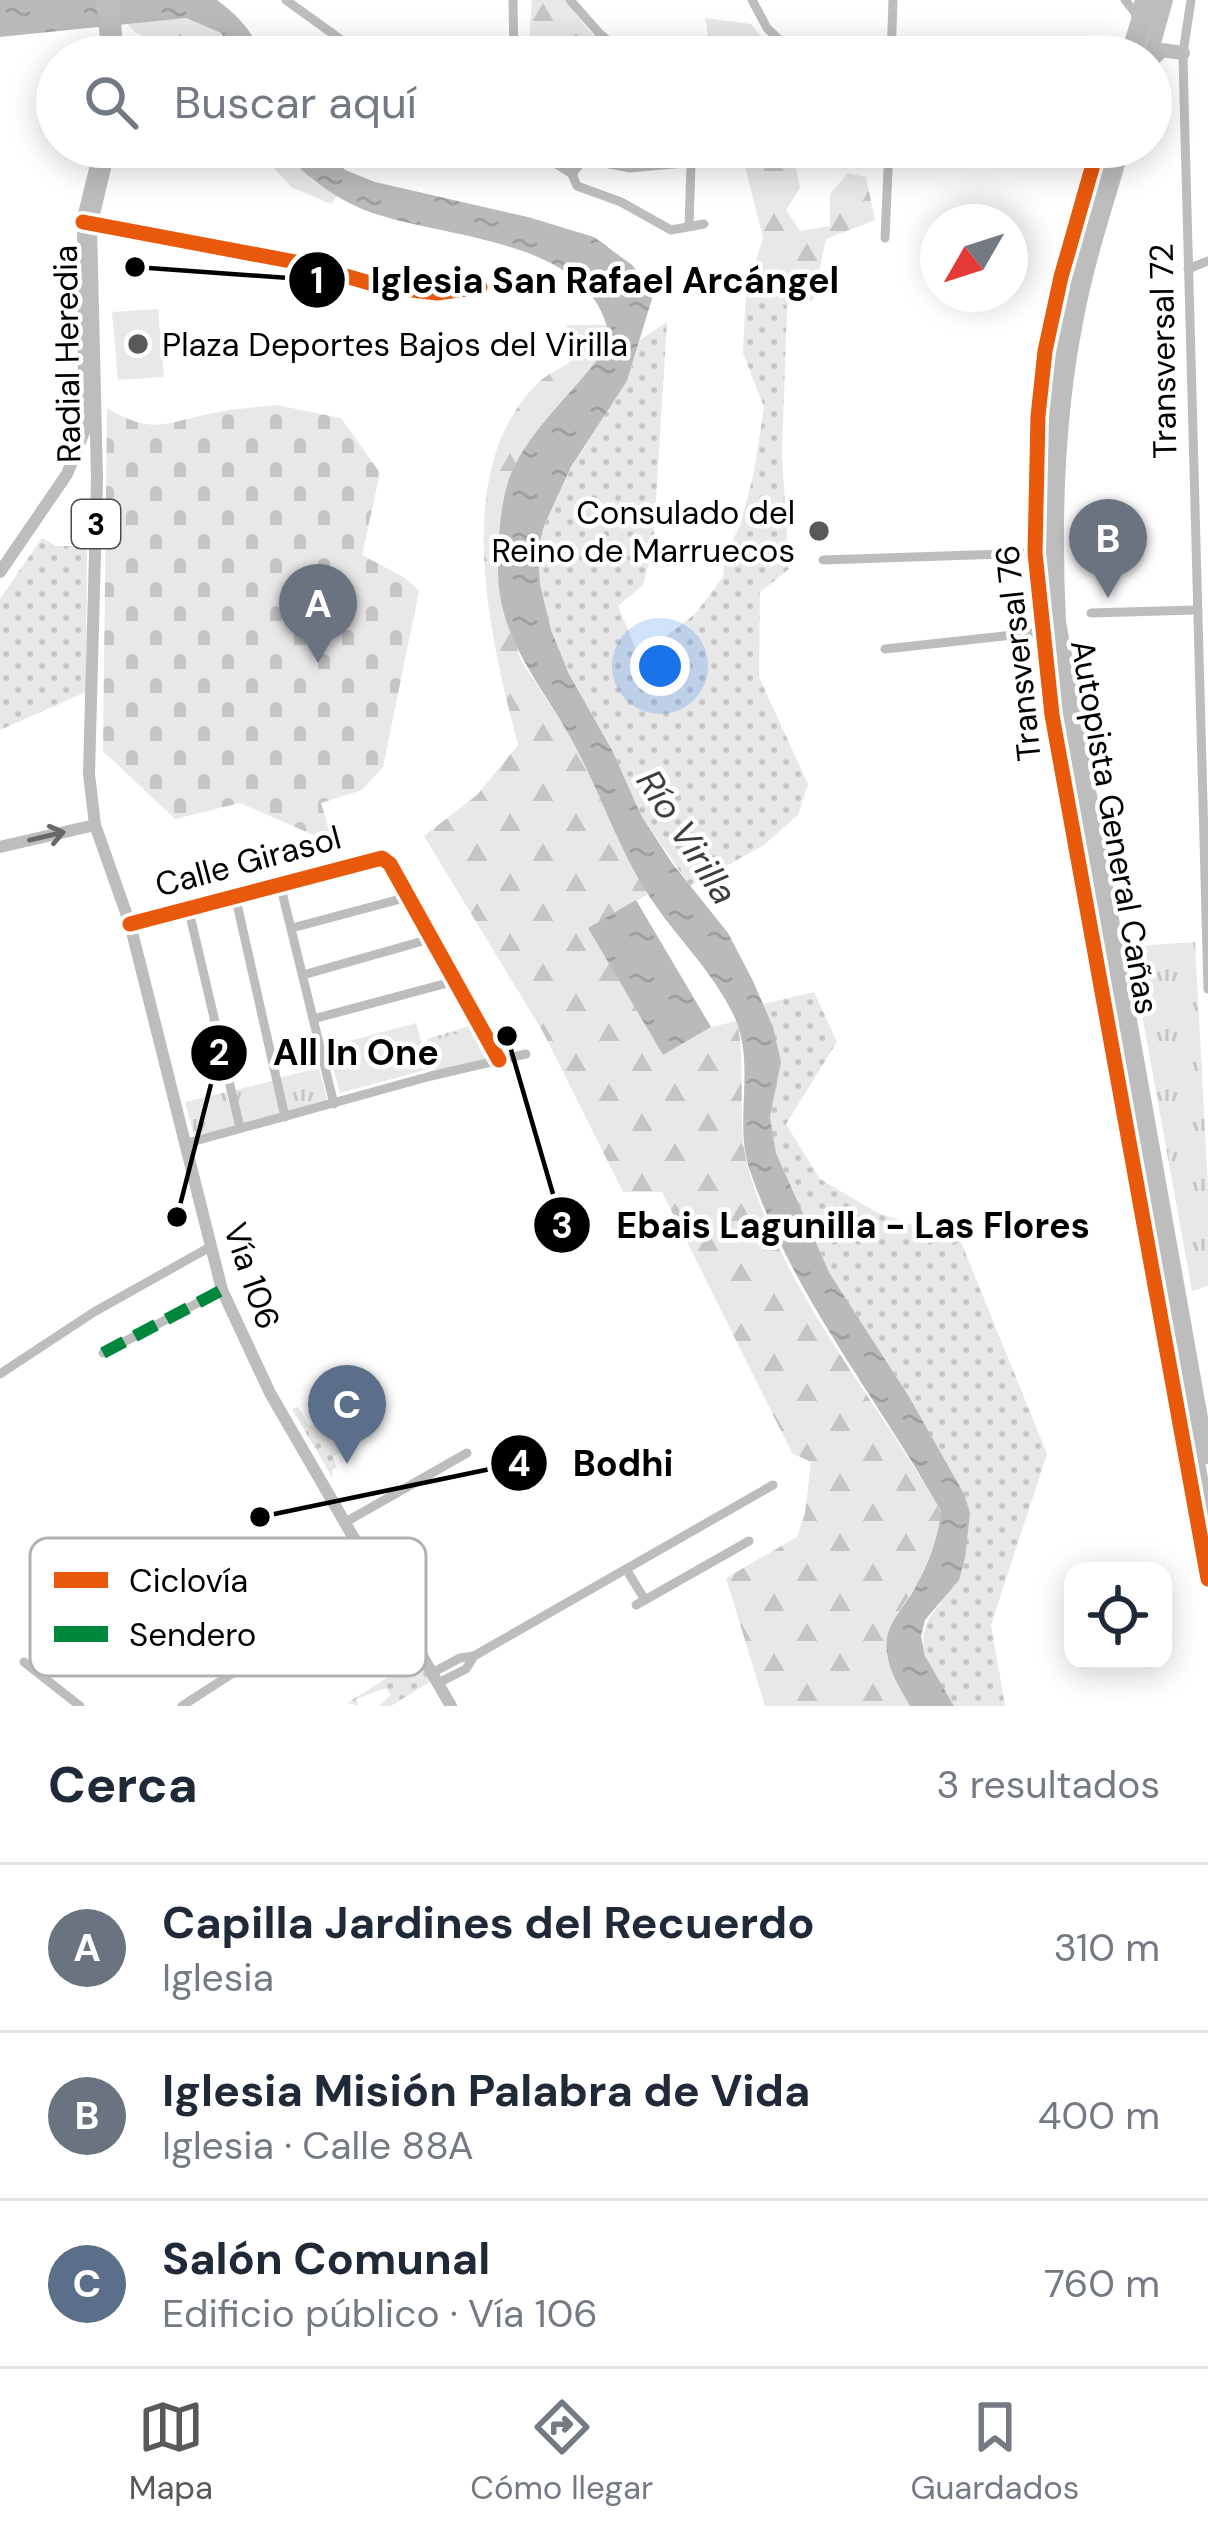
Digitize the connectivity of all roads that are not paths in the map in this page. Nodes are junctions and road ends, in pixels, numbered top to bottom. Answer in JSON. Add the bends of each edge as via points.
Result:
{"nodes":[{"id":1,"x":102,"y":0,"type":"edge"},
{"id":2,"x":113,"y":0,"type":"edge"},
{"id":3,"x":286,"y":0,"type":"edge"},
{"id":4,"x":513,"y":0,"type":"edge"},
{"id":5,"x":570,"y":0,"type":"edge"},
{"id":6,"x":752,"y":0,"type":"edge"},
{"id":7,"x":893,"y":0,"type":"edge"},
{"id":8,"x":1125,"y":0,"type":"edge"},
{"id":9,"x":1152,"y":0,"type":"edge"},
{"id":10,"x":1166,"y":0,"type":"edge"},
{"id":11,"x":1191,"y":0,"type":"edge"},
{"id":12,"x":1139,"y":8,"type":"edge"},
{"id":13,"x":106,"y":36,"type":"edge"},
{"id":14,"x":116,"y":36,"type":"edge"},
{"id":15,"x":336,"y":36,"type":"edge"},
{"id":16,"x":514,"y":36,"type":"edge"},
{"id":17,"x":603,"y":36,"type":"edge"},
{"id":18,"x":775,"y":36,"type":"edge"},
{"id":19,"x":892,"y":36,"type":"edge"},
{"id":20,"x":1139,"y":36,"type":"edge"},
{"id":21,"x":1156,"y":36,"type":"edge"},
{"id":22,"x":1172,"y":51,"type":"edge"},
{"id":23,"x":1183,"y":53,"type":"junction"},
{"id":24,"x":101,"y":168,"type":"edge"},
{"id":25,"x":563,"y":168,"type":"edge"},
{"id":26,"x":576,"y":168,"type":"edge"},
{"id":27,"x":691,"y":168,"type":"edge"},
{"id":28,"x":888,"y":168,"type":"edge"},
{"id":29,"x":1092,"y":168,"type":"edge"},
{"id":30,"x":1104,"y":168,"type":"edge"},
{"id":31,"x":1118,"y":168,"type":"edge"},
{"id":32,"x":572,"y":174,"type":"junction"},
{"id":33,"x":87,"y":222,"type":"junction"},
{"id":34,"x":704,"y":224,"type":"dead end"},
{"id":35,"x":689,"y":225,"type":"junction"},
{"id":36,"x":885,"y":238,"type":"dead end"},
{"id":37,"x":1208,"y":261,"type":"edge"},
{"id":38,"x":1188,"y":269,"type":"junction"},
{"id":39,"x":480,"y":287,"type":"dead end"},
{"id":40,"x":51,"y":498,"type":"junction"},
{"id":41,"x":1193,"y":505,"type":"junction"},
{"id":42,"x":1208,"y":505,"type":"edge"},
{"id":43,"x":1035,"y":554,"type":"junction"},
{"id":44,"x":823,"y":560,"type":"dead end"},
{"id":45,"x":0,"y":572,"type":"edge"},
{"id":46,"x":1195,"y":610,"type":"junction"},
{"id":47,"x":1091,"y":613,"type":"dead end"},
{"id":48,"x":1041,"y":632,"type":"junction"},
{"id":49,"x":885,"y":649,"type":"dead end"},
{"id":50,"x":90,"y":687,"type":"junction"},
{"id":51,"x":95,"y":825,"type":"junction"},
{"id":52,"x":1206,"y":839,"type":"edge"},
{"id":53,"x":0,"y":847,"type":"edge"},
{"id":54,"x":280,"y":884,"type":"junction"},
{"id":55,"x":235,"y":896,"type":"junction"},
{"id":56,"x":408,"y":897,"type":"junction"},
{"id":57,"x":1207,"y":903,"type":"edge"},
{"id":58,"x":188,"y":907,"type":"junction"},
{"id":59,"x":130,"y":925,"type":"junction"},
{"id":60,"x":292,"y":928,"type":"junction"},
{"id":61,"x":430,"y":939,"type":"junction"},
{"id":62,"x":303,"y":975,"type":"junction"},
{"id":63,"x":454,"y":980,"type":"junction"},
{"id":64,"x":1208,"y":989,"type":"edge"},
{"id":65,"x":313,"y":1019,"type":"junction"},
{"id":66,"x":526,"y":1054,"type":"dead end"},
{"id":67,"x":499,"y":1060,"type":"junction"},
{"id":68,"x":334,"y":1104,"type":"junction"},
{"id":69,"x":285,"y":1117,"type":"junction"},
{"id":70,"x":240,"y":1128,"type":"junction"},
{"id":71,"x":183,"y":1144,"type":"junction"},
{"id":72,"x":210,"y":1247,"type":"junction"},
{"id":73,"x":223,"y":1290,"type":"junction"},
{"id":74,"x":103,"y":1353,"type":"dead end"},
{"id":75,"x":0,"y":1374,"type":"edge"},
{"id":76,"x":467,"y":1453,"type":"dead end"},
{"id":77,"x":1208,"y":1457,"type":"edge"},
{"id":78,"x":773,"y":1485,"type":"dead end"},
{"id":79,"x":1208,"y":1517,"type":"edge"},
{"id":80,"x":344,"y":1522,"type":"junction"},
{"id":81,"x":354,"y":1538,"type":"edge"},
{"id":82,"x":749,"y":1540,"type":"dead end"},
{"id":83,"x":626,"y":1569,"type":"junction"},
{"id":84,"x":1208,"y":1579,"type":"edge"},
{"id":85,"x":24,"y":1662,"type":"dead end"},
{"id":86,"x":426,"y":1662,"type":"edge"},
{"id":87,"x":30,"y":1667,"type":"edge"},
{"id":88,"x":42,"y":1676,"type":"edge"},
{"id":89,"x":228,"y":1676,"type":"edge"},
{"id":90,"x":435,"y":1678,"type":"junction"},
{"id":91,"x":80,"y":1706,"type":"edge"},
{"id":92,"x":182,"y":1706,"type":"edge"},
{"id":93,"x":451,"y":1706,"type":"edge"}],
"edges":[{"from":1,"to":13,"type":"main road"},
{"from":2,"to":14,"type":"main road"},
{"from":3,"to":15,"type":"street"},
{"from":4,"to":16,"type":"street"},
{"from":5,"to":17,"type":"street"},
{"from":6,"to":18,"type":"street"},
{"from":7,"to":19,"type":"street"},
{"from":8,"to":12,"type":"street"},
{"from":9,"to":20,"type":"highway"},
{"from":10,"to":21,"type":"highway"},
{"from":11,"to":23,"type":"street","name":"Transversal 72"},
{"from":22,"to":23,"type":"highway"},
{"from":23,"to":38,"type":"street","name":"Transversal 72"},
{"from":24,"to":33,"type":"main road","name":"Radial Heredia","number":"3"},
{"from":25,"to":32,"type":"street"},
{"from":26,"to":32,"type":"street"},
{"from":27,"to":35,"type":"street"},
{"from":28,"to":36,"type":"street"},
{"from":29,"to":43,"type":"street","name":"Transversal 76","via":[[1046,351]]},
{"from":30,"to":79,"type":"highway","name":"Autopista General Cañas","via":[[1055,375],[1046,503],[1050,622]]},
{"from":31,"to":77,"type":"highway","name":"Autopista General Cañas","via":[[1068,374],[1059,622]]},
{"from":32,"to":35,"type":"street","via":[[577,186],[671,230]]},
{"from":33,"to":39,"type":"street","via":[[380,286],[437,293]]},
{"from":33,"to":40,"type":"main road","name":"Radial Heredia","number":"3","via":[[85,422]]},
{"from":33,"to":50,"type":"main road","name":"Radial Heredia","number":"3","via":[[97,479]]},
{"from":34,"to":35,"type":"street"},
{"from":37,"to":38,"type":"street"},
{"from":38,"to":41,"type":"street","name":"Transversal 72"},
{"from":40,"to":45,"type":"main road","name":"Radial Heredia","number":"3"},
{"from":40,"to":50,"type":"main road","via":[[77,470],[89,476]]},
{"from":41,"to":42,"type":"street"},
{"from":41,"to":46,"type":"street","name":"Transversal 72"},
{"from":43,"to":44,"type":"street"},
{"from":43,"to":48,"type":"street","name":"Transversal 76"},
{"from":46,"to":47,"type":"street"},
{"from":46,"to":52,"type":"street","name":"Transversal 72"},
{"from":48,"to":49,"type":"street"},
{"from":48,"to":84,"type":"street","name":"Transversal 76"},
{"from":50,"to":51,"type":"main road","name":"Radial Heredia","number":"3"},
{"from":53,"to":51,"type":"main road","one_way":true},
{"from":51,"to":59,"type":"main road","name":"Vía 106"},
{"from":52,"to":57,"type":"street","name":"Transversal 72"},
{"from":54,"to":55,"type":"street","name":"Calle Girasol"},
{"from":54,"to":56,"type":"street","name":"Calle Girasol","via":[[382,857]]},
{"from":54,"to":60,"type":"street"},
{"from":55,"to":58,"type":"street","name":"Calle Girasol"},
{"from":55,"to":69,"type":"street"},
{"from":56,"to":60,"type":"street"},
{"from":56,"to":61,"type":"street"},
{"from":57,"to":64,"type":"street","name":"Transversal 72"},
{"from":58,"to":59,"type":"street","name":"Calle Girasol"},
{"from":58,"to":70,"type":"street"},
{"from":59,"to":71,"type":"main road","name":"Vía 106"},
{"from":60,"to":62,"type":"street"},
{"from":61,"to":62,"type":"street"},
{"from":61,"to":63,"type":"street"},
{"from":62,"to":65,"type":"street"},
{"from":63,"to":65,"type":"street"},
{"from":63,"to":67,"type":"street"},
{"from":65,"to":68,"type":"street"},
{"from":66,"to":67,"type":"street"},
{"from":67,"to":68,"type":"street"},
{"from":68,"to":69,"type":"street"},
{"from":69,"to":70,"type":"street"},
{"from":70,"to":71,"type":"street"},
{"from":71,"to":72,"type":"main road","name":"Vía 106"},
{"from":72,"to":73,"type":"main road","name":"Vía 106"},
{"from":72,"to":75,"type":"street"},
{"from":73,"to":74,"type":"street"},
{"from":73,"to":80,"type":"main road","name":"Vía 106"},
{"from":76,"to":80,"type":"street"},
{"from":78,"to":83,"type":"street"},
{"from":80,"to":81,"type":"main road","name":"Vía 106"},
{"from":82,"to":83,"type":"street","via":[[640,1603]]},
{"from":83,"to":90,"type":"street"},
{"from":85,"to":87,"type":"street"},
{"from":86,"to":90,"type":"main road","name":"Vía 106"},
{"from":88,"to":91,"type":"street"},
{"from":89,"to":92,"type":"street"},
{"from":90,"to":93,"type":"main road","name":"Vía 106"}]}
